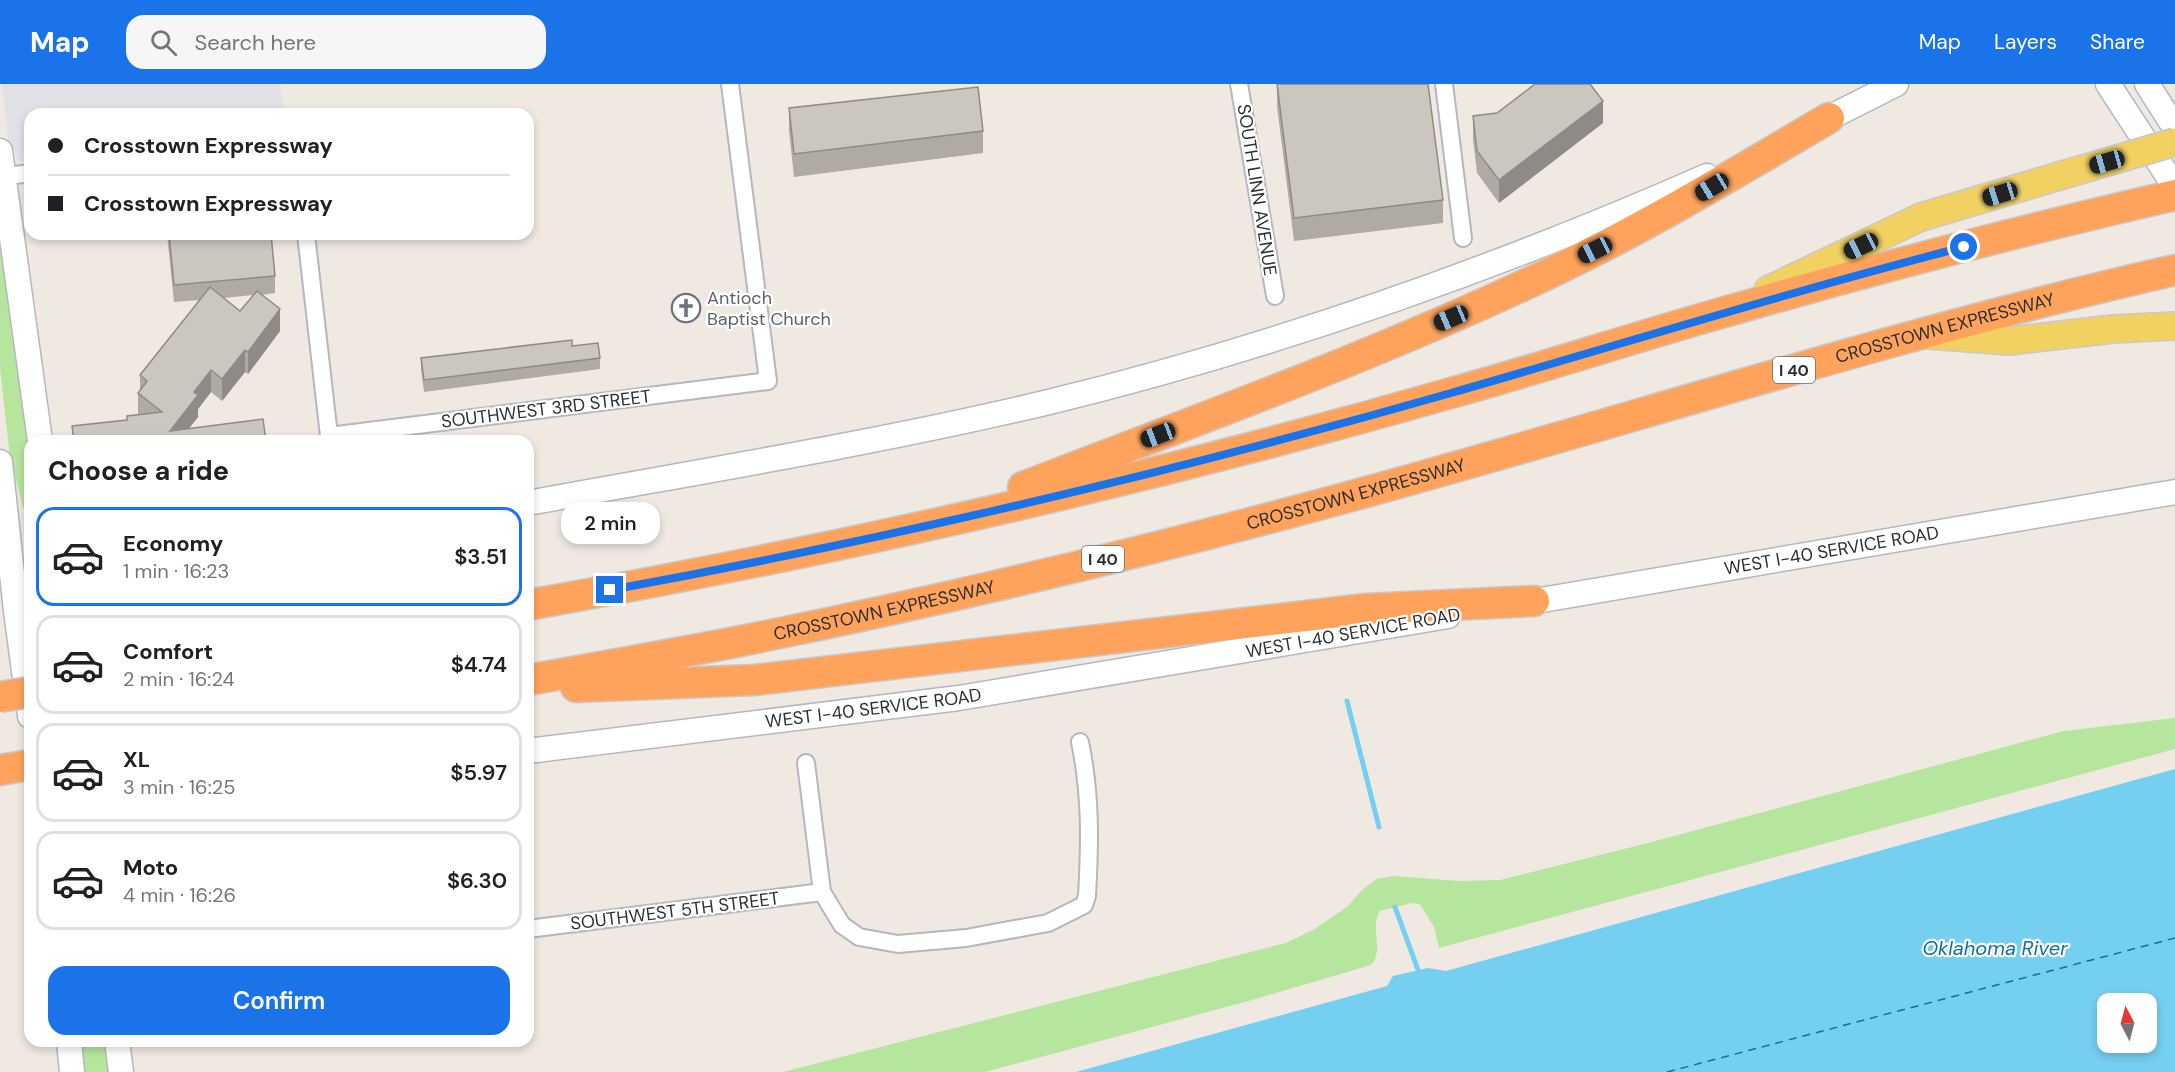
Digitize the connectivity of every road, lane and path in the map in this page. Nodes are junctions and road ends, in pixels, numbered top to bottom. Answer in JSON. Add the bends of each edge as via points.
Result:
{"nodes":[{"id":1,"x":730,"y":84,"type":"edge"},
{"id":2,"x":1239,"y":84,"type":"edge"},
{"id":3,"x":1444,"y":84,"type":"edge"},
{"id":4,"x":1896,"y":84,"type":"edge"},
{"id":5,"x":2108,"y":84,"type":"edge"},
{"id":6,"x":2147,"y":84,"type":"edge"},
{"id":7,"x":1829,"y":118,"type":"junction"},
{"id":8,"x":2175,"y":128,"type":"edge"},
{"id":9,"x":2175,"y":142,"type":"edge"},
{"id":10,"x":0,"y":151,"type":"edge"},
{"id":11,"x":24,"y":174,"type":"edge"},
{"id":12,"x":2,"y":177,"type":"edge"},
{"id":13,"x":2175,"y":187,"type":"edge"},
{"id":14,"x":2175,"y":195,"type":"edge"},
{"id":15,"x":1463,"y":238,"type":"dead end"},
{"id":16,"x":307,"y":240,"type":"edge"},
{"id":17,"x":2175,"y":270,"type":"edge"},
{"id":18,"x":1275,"y":296,"type":"dead end"},
{"id":19,"x":1721,"y":313,"type":"junction"},
{"id":20,"x":2171,"y":326,"type":"edge"},
{"id":21,"x":1918,"y":334,"type":"junction"},
{"id":22,"x":39,"y":435,"type":"edge"},
{"id":23,"x":329,"y":435,"type":"edge"},
{"id":24,"x":359,"y":435,"type":"edge"},
{"id":25,"x":0,"y":462,"type":"edge"},
{"id":26,"x":2175,"y":492,"type":"edge"},
{"id":27,"x":534,"y":502,"type":"edge"},
{"id":28,"x":917,"y":528,"type":"junction"},
{"id":29,"x":1533,"y":601,"type":"junction"},
{"id":30,"x":534,"y":604,"type":"edge"},
{"id":31,"x":23,"y":607,"type":"edge"},
{"id":32,"x":24,"y":623,"type":"edge"},
{"id":33,"x":534,"y":679,"type":"edge"},
{"id":34,"x":534,"y":689,"type":"edge"},
{"id":35,"x":24,"y":693,"type":"edge"},
{"id":36,"x":0,"y":697,"type":"edge"},
{"id":37,"x":1080,"y":742,"type":"dead end"},
{"id":38,"x":534,"y":750,"type":"edge"},
{"id":39,"x":806,"y":763,"type":"dead end"},
{"id":40,"x":24,"y":766,"type":"edge"},
{"id":41,"x":0,"y":770,"type":"edge"},
{"id":42,"x":822,"y":892,"type":"junction"},
{"id":43,"x":534,"y":928,"type":"edge"},
{"id":44,"x":70,"y":1047,"type":"edge"},
{"id":45,"x":118,"y":1047,"type":"edge"},
{"id":46,"x":72,"y":1072,"type":"edge"},
{"id":47,"x":121,"y":1072,"type":"edge"}],
"edges":[{"from":1,"to":24,"type":"street","name":"SOUTHWEST 3RD STREET","via":[[768,381]]},
{"from":2,"to":18,"type":"street","name":"SOUTH LINN AVENUE"},
{"from":3,"to":15,"type":"street"},
{"from":4,"to":7,"type":"main road"},
{"from":5,"to":13,"type":"main road"},
{"from":6,"to":8,"type":"main road"},
{"from":7,"to":27,"type":"main road","via":[[1643,204],[1520,253],[1339,318],[1191,363],[1047,402],[916,431]]},
{"from":7,"to":28,"type":"highway","via":[[1654,221],[1451,318]]},
{"from":9,"to":19,"type":"main road","bridge":true,"via":[[1921,218]]},
{"from":10,"to":12,"type":"main road"},
{"from":11,"to":12,"type":"street"},
{"from":12,"to":22,"type":"main road"},
{"from":14,"to":19,"type":"highway"},
{"from":16,"to":23,"type":"street"},
{"from":17,"to":21,"type":"highway","name":"CROSSTOWN EXPRESSWAY","number":"I 40"},
{"from":19,"to":28,"type":"highway","via":[[1449,394],[1177,466]]},
{"from":20,"to":21,"type":"main road","via":[[2010,341]]},
{"from":21,"to":33,"type":"highway","name":"CROSSTOWN EXPRESSWAY","number":"I 40","via":[[1419,477],[1183,540],[746,640]]},
{"from":25,"to":31,"type":"main road"},
{"from":26,"to":29,"type":"main road","name":"WEST I-40 SERVICE ROAD"},
{"from":28,"to":30,"type":"highway"},
{"from":29,"to":34,"type":"highway","via":[[1366,609],[756,680]]},
{"from":29,"to":38,"type":"main road","name":"WEST I-40 SERVICE ROAD","via":[[959,698]]},
{"from":31,"to":32,"type":"main road"},
{"from":35,"to":36,"type":"highway","bridge":true},
{"from":37,"to":42,"type":"street","via":[[1090,823],[1084,905],[1048,922],[995,934],[898,944],[859,937],[842,925]]},
{"from":39,"to":42,"type":"street"},
{"from":40,"to":41,"type":"highway"},
{"from":42,"to":43,"type":"street","name":"SOUTHWEST 5TH STREET"},
{"from":44,"to":46,"type":"main road"},
{"from":45,"to":47,"type":"main road"}]}
